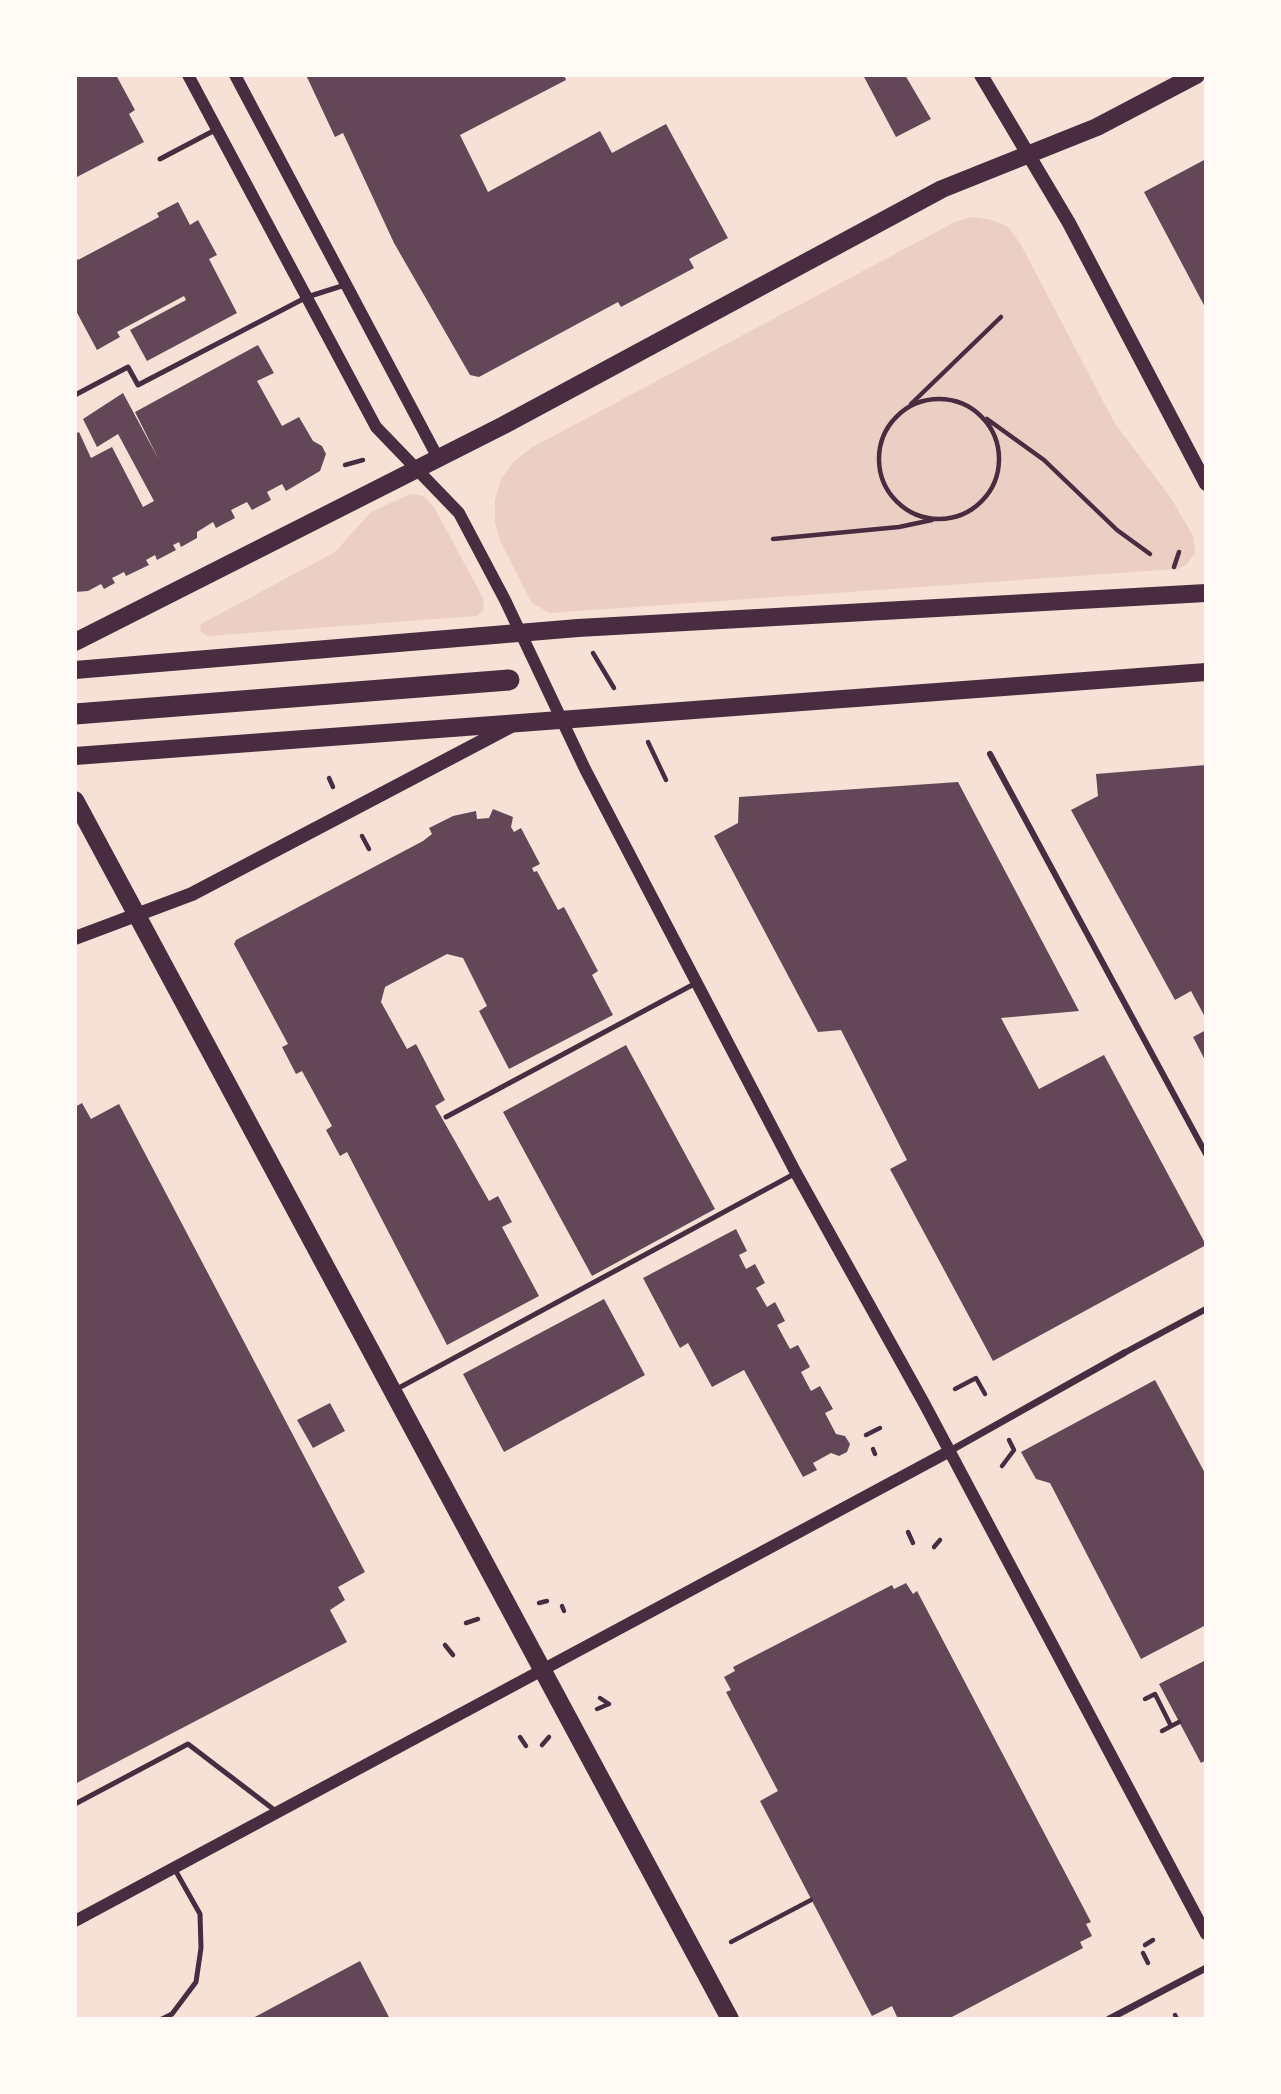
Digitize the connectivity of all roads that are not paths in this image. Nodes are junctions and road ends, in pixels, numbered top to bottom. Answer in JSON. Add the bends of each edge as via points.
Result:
{"nodes":[{"id":1,"x":188,"y":75,"type":"edge"},
{"id":2,"x":234,"y":75,"type":"edge"},
{"id":3,"x":981,"y":75,"type":"edge"},
{"id":4,"x":1196,"y":75,"type":"edge"},
{"id":5,"x":217,"y":129,"type":"junction"},
{"id":6,"x":1027,"y":155,"type":"junction"},
{"id":7,"x":160,"y":159,"type":"dead end"},
{"id":8,"x":345,"y":285,"type":"junction"},
{"id":9,"x":307,"y":297,"type":"junction"},
{"id":10,"x":75,"y":394,"type":"edge"},
{"id":11,"x":438,"y":458,"type":"junction"},
{"id":12,"x":419,"y":469,"type":"junction"},
{"id":13,"x":1206,"y":484,"type":"edge"},
{"id":14,"x":1206,"y":593,"type":"edge"},
{"id":15,"x":523,"y":635,"type":"junction"},
{"id":16,"x":75,"y":642,"type":"edge"},
{"id":17,"x":75,"y":670,"type":"edge"},
{"id":18,"x":1206,"y":672,"type":"edge"},
{"id":19,"x":509,"y":680,"type":"dead end"},
{"id":20,"x":75,"y":714,"type":"edge"},
{"id":21,"x":562,"y":720,"type":"junction"},
{"id":22,"x":517,"y":723,"type":"junction"},
{"id":23,"x":990,"y":754,"type":"dead end"},
{"id":24,"x":75,"y":756,"type":"edge"},
{"id":25,"x":75,"y":800,"type":"edge"},
{"id":26,"x":136,"y":915,"type":"junction"},
{"id":27,"x":75,"y":938,"type":"edge"},
{"id":28,"x":697,"y":982,"type":"junction"},
{"id":29,"x":446,"y":1117,"type":"dead end"},
{"id":30,"x":1206,"y":1154,"type":"edge"},
{"id":31,"x":796,"y":1173,"type":"junction"},
{"id":32,"x":1206,"y":1309,"type":"edge"},
{"id":33,"x":1124,"y":1353,"type":"joint"},
{"id":34,"x":392,"y":1391,"type":"junction"},
{"id":35,"x":948,"y":1452,"type":"junction"},
{"id":36,"x":543,"y":1670,"type":"junction"},
{"id":37,"x":75,"y":1804,"type":"edge"},
{"id":38,"x":277,"y":1812,"type":"junction"},
{"id":39,"x":174,"y":1868,"type":"junction"},
{"id":40,"x":75,"y":1921,"type":"edge"},
{"id":41,"x":1206,"y":1934,"type":"edge"},
{"id":42,"x":1206,"y":1968,"type":"edge"},
{"id":43,"x":162,"y":2019,"type":"edge"},
{"id":44,"x":730,"y":2019,"type":"edge"},
{"id":45,"x":1110,"y":2019,"type":"edge"}],
"edges":[{"from":1,"to":5,"type":"street"},
{"from":2,"to":8,"type":"street"},
{"from":3,"to":6,"type":"main road"},
{"from":4,"to":6,"type":"main road","via":[[1097,127]]},
{"from":5,"to":7,"type":"lane"},
{"from":5,"to":9,"type":"street"},
{"from":6,"to":11,"type":"main road","via":[[942,189]]},
{"from":6,"to":13,"type":"main road","via":[[1069,223]]},
{"from":8,"to":9,"type":"lane"},
{"from":8,"to":11,"type":"street"},
{"from":9,"to":10,"type":"lane","via":[[138,385],[128,367]]},
{"from":9,"to":12,"type":"street","via":[[376,427]]},
{"from":11,"to":12,"type":"main road"},
{"from":12,"to":15,"type":"street","via":[[459,513]]},
{"from":12,"to":16,"type":"main road"},
{"from":14,"to":15,"type":"main road","via":[[578,628]]},
{"from":15,"to":17,"type":"main road"},
{"from":15,"to":21,"type":"street"},
{"from":18,"to":21,"type":"main road"},
{"from":19,"to":20,"type":"highway"},
{"from":21,"to":22,"type":"main road"},
{"from":21,"to":28,"type":"street"},
{"from":22,"to":24,"type":"main road"},
{"from":22,"to":26,"type":"main road","via":[[192,894]]},
{"from":23,"to":30,"type":"street"},
{"from":25,"to":26,"type":"main road"},
{"from":26,"to":27,"type":"main road"},
{"from":26,"to":34,"type":"main road"},
{"from":28,"to":29,"type":"lane"},
{"from":28,"to":31,"type":"street"},
{"from":31,"to":34,"type":"lane"},
{"from":31,"to":35,"type":"street"},
{"from":32,"to":33,"type":"street"},
{"from":33,"to":35,"type":"street"},
{"from":34,"to":36,"type":"main road"},
{"from":35,"to":36,"type":"street"},
{"from":35,"to":41,"type":"street"},
{"from":36,"to":38,"type":"street"},
{"from":36,"to":44,"type":"main road"},
{"from":37,"to":38,"type":"lane","via":[[188,1744]]},
{"from":38,"to":39,"type":"street"},
{"from":39,"to":40,"type":"street"},
{"from":39,"to":43,"type":"lane","via":[[200,1914],[201,1948],[196,1982],[172,2014]]},
{"from":42,"to":45,"type":"street"}]}
